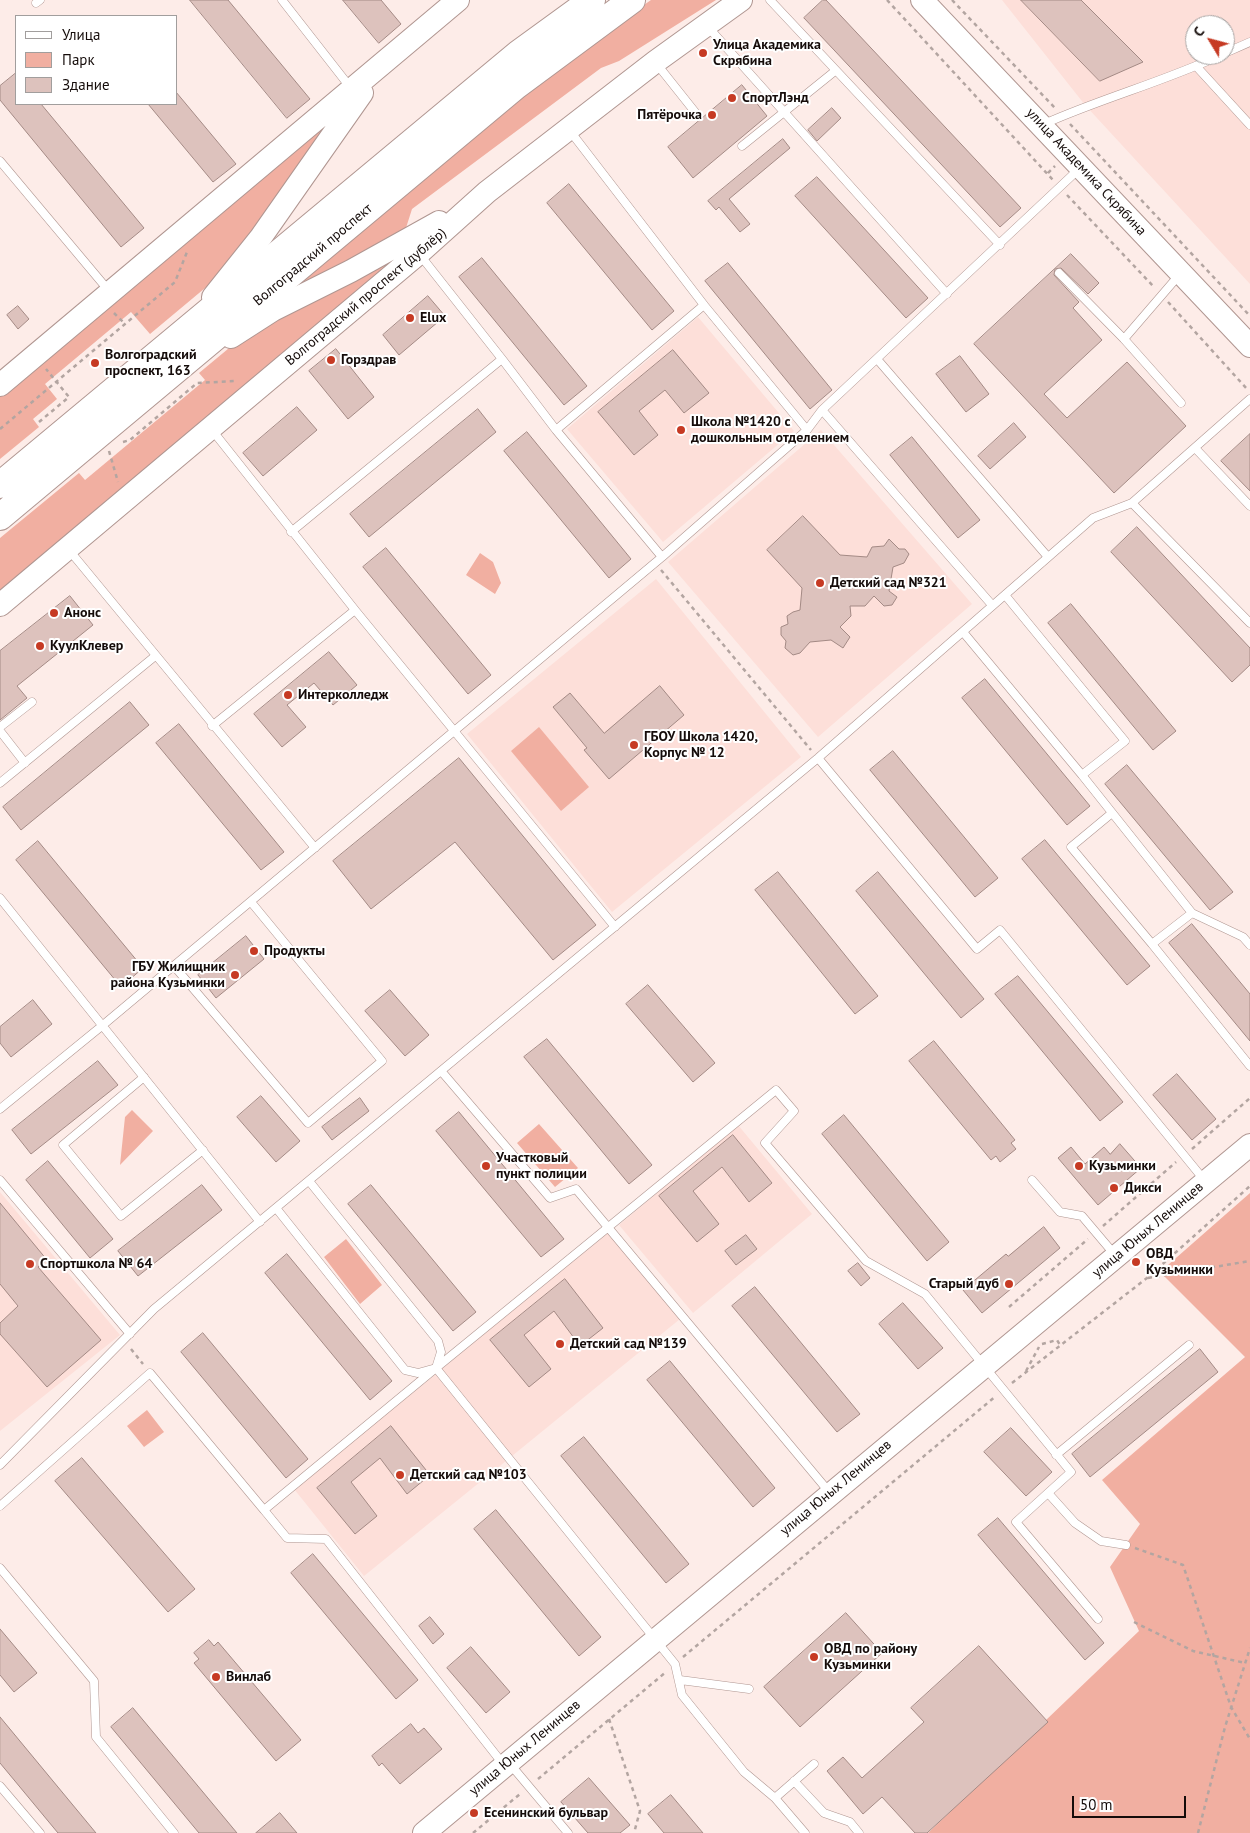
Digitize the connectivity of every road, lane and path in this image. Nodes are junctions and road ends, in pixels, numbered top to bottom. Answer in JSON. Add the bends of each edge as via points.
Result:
{"nodes":[{"id":1,"x":282,"y":0,"type":"edge"},
{"id":2,"x":458,"y":0,"type":"edge"},
{"id":3,"x":592,"y":0,"type":"edge"},
{"id":4,"x":632,"y":0,"type":"edge"},
{"id":5,"x":741,"y":0,"type":"edge"},
{"id":6,"x":770,"y":0,"type":"edge"},
{"id":7,"x":922,"y":0,"type":"edge"},
{"id":8,"x":935,"y":0,"type":"edge"},
{"id":9,"x":952,"y":0,"type":"edge"},
{"id":10,"x":705,"y":24,"type":"junction"},
{"id":11,"x":946,"y":24,"type":"junction"},
{"id":12,"x":1250,"y":42,"type":"edge"},
{"id":13,"x":1235,"y":49,"type":"edge"},
{"id":14,"x":655,"y":62,"type":"junction"},
{"id":15,"x":1196,"y":66,"type":"joint"},
{"id":16,"x":380,"y":67,"type":"junction"},
{"id":17,"x":835,"y":71,"type":"junction"},
{"id":18,"x":353,"y":90,"type":"junction"},
{"id":19,"x":695,"y":112,"type":"dead end"},
{"id":20,"x":782,"y":113,"type":"junction"},
{"id":21,"x":1062,"y":116,"type":"junction"},
{"id":22,"x":1042,"y":125,"type":"junction"},
{"id":23,"x":1250,"y":125,"type":"edge"},
{"id":24,"x":568,"y":128,"type":"junction"},
{"id":25,"x":742,"y":146,"type":"dead end"},
{"id":26,"x":0,"y":161,"type":"edge"},
{"id":27,"x":1081,"y":167,"type":"junction"},
{"id":28,"x":488,"y":192,"type":"junction"},
{"id":29,"x":182,"y":232,"type":"junction"},
{"id":30,"x":1000,"y":245,"type":"junction"},
{"id":31,"x":419,"y":253,"type":"junction"},
{"id":32,"x":1059,"y":273,"type":"dead end"},
{"id":33,"x":1181,"y":273,"type":"junction"},
{"id":34,"x":110,"y":292,"type":"junction"},
{"id":35,"x":946,"y":294,"type":"junction"},
{"id":36,"x":704,"y":305,"type":"junction"},
{"id":37,"x":1250,"y":316,"type":"edge"},
{"id":38,"x":1124,"y":339,"type":"junction"},
{"id":39,"x":166,"y":346,"type":"junction"},
{"id":40,"x":1250,"y":346,"type":"edge"},
{"id":41,"x":35,"y":357,"type":"junction"},
{"id":42,"x":502,"y":359,"type":"junction"},
{"id":43,"x":877,"y":359,"type":"junction"},
{"id":44,"x":245,"y":380,"type":"dead end"},
{"id":45,"x":56,"y":382,"type":"junction"},
{"id":46,"x":0,"y":386,"type":"edge"},
{"id":47,"x":143,"y":397,"type":"junction"},
{"id":48,"x":1250,"y":399,"type":"edge"},
{"id":49,"x":1181,"y":403,"type":"dead end"},
{"id":50,"x":822,"y":410,"type":"junction"},
{"id":51,"x":39,"y":422,"type":"dead end"},
{"id":52,"x":210,"y":428,"type":"junction"},
{"id":53,"x":0,"y":429,"type":"edge"},
{"id":54,"x":556,"y":430,"type":"junction"},
{"id":55,"x":807,"y":430,"type":"junction"},
{"id":56,"x":1195,"y":448,"type":"junction"},
{"id":57,"x":109,"y":451,"type":"junction"},
{"id":58,"x":103,"y":456,"type":"dead end"},
{"id":59,"x":0,"y":485,"type":"edge"},
{"id":60,"x":121,"y":490,"type":"dead end"},
{"id":61,"x":1132,"y":503,"type":"junction"},
{"id":62,"x":1250,"y":506,"type":"edge"},
{"id":63,"x":0,"y":517,"type":"edge"},
{"id":64,"x":292,"y":532,"type":"junction"},
{"id":65,"x":68,"y":549,"type":"junction"},
{"id":66,"x":1048,"y":557,"type":"junction"},
{"id":67,"x":662,"y":558,"type":"junction"},
{"id":68,"x":655,"y":564,"type":"junction"},
{"id":69,"x":1005,"y":595,"type":"junction"},
{"id":70,"x":0,"y":605,"type":"edge"},
{"id":71,"x":992,"y":606,"type":"junction"},
{"id":72,"x":355,"y":610,"type":"junction"},
{"id":73,"x":1250,"y":622,"type":"edge"},
{"id":74,"x":963,"y":632,"type":"junction"},
{"id":75,"x":154,"y":656,"type":"junction"},
{"id":76,"x":32,"y":702,"type":"dead end"},
{"id":77,"x":212,"y":726,"type":"junction"},
{"id":78,"x":0,"y":727,"type":"edge"},
{"id":79,"x":0,"y":731,"type":"edge"},
{"id":80,"x":454,"y":732,"type":"junction"},
{"id":81,"x":818,"y":758,"type":"junction"},
{"id":82,"x":24,"y":763,"type":"junction"},
{"id":83,"x":1082,"y":775,"type":"junction"},
{"id":84,"x":0,"y":784,"type":"edge"},
{"id":85,"x":1112,"y":813,"type":"junction"},
{"id":86,"x":314,"y":848,"type":"junction"},
{"id":87,"x":0,"y":898,"type":"edge"},
{"id":88,"x":251,"y":902,"type":"junction"},
{"id":89,"x":1192,"y":913,"type":"junction"},
{"id":90,"x":615,"y":927,"type":"junction"},
{"id":91,"x":1152,"y":944,"type":"junction"},
{"id":92,"x":1250,"y":944,"type":"edge"},
{"id":93,"x":174,"y":966,"type":"junction"},
{"id":94,"x":103,"y":1025,"type":"junction"},
{"id":95,"x":1250,"y":1066,"type":"edge"},
{"id":96,"x":442,"y":1072,"type":"junction"},
{"id":97,"x":144,"y":1077,"type":"junction"},
{"id":98,"x":1250,"y":1098,"type":"edge"},
{"id":99,"x":0,"y":1109,"type":"edge"},
{"id":100,"x":1250,"y":1145,"type":"edge"},
{"id":101,"x":203,"y":1150,"type":"junction"},
{"id":102,"x":1184,"y":1156,"type":"junction"},
{"id":103,"x":0,"y":1180,"type":"edge"},
{"id":104,"x":1032,"y":1180,"type":"dead end"},
{"id":105,"x":309,"y":1181,"type":"junction"},
{"id":106,"x":1205,"y":1182,"type":"junction"},
{"id":107,"x":1250,"y":1186,"type":"edge"},
{"id":108,"x":276,"y":1208,"type":"junction"},
{"id":109,"x":260,"y":1222,"type":"junction"},
{"id":110,"x":608,"y":1225,"type":"junction"},
{"id":111,"x":1096,"y":1232,"type":"junction"},
{"id":112,"x":1116,"y":1257,"type":"junction"},
{"id":113,"x":1248,"y":1261,"type":"edge"},
{"id":114,"x":1250,"y":1267,"type":"edge"},
{"id":115,"x":1147,"y":1278,"type":"junction"},
{"id":116,"x":1009,"y":1307,"type":"dead end"},
{"id":117,"x":130,"y":1334,"type":"junction"},
{"id":118,"x":124,"y":1340,"type":"junction"},
{"id":119,"x":1060,"y":1345,"type":"junction"},
{"id":120,"x":1189,"y":1345,"type":"dead end"},
{"id":121,"x":983,"y":1367,"type":"junction"},
{"id":122,"x":436,"y":1368,"type":"junction"},
{"id":123,"x":150,"y":1373,"type":"junction"},
{"id":124,"x":1025,"y":1373,"type":"junction"},
{"id":125,"x":1002,"y":1391,"type":"junction"},
{"id":126,"x":1056,"y":1455,"type":"junction"},
{"id":127,"x":0,"y":1465,"type":"edge"},
{"id":128,"x":1048,"y":1492,"type":"junction"},
{"id":129,"x":830,"y":1493,"type":"junction"},
{"id":130,"x":0,"y":1506,"type":"edge"},
{"id":131,"x":264,"y":1510,"type":"junction"},
{"id":132,"x":1126,"y":1545,"type":"joint"},
{"id":133,"x":0,"y":1568,"type":"edge"},
{"id":134,"x":1098,"y":1620,"type":"dead end"},
{"id":135,"x":1134,"y":1622,"type":"dead end"},
{"id":136,"x":656,"y":1638,"type":"junction"},
{"id":137,"x":1250,"y":1648,"type":"edge"},
{"id":138,"x":1214,"y":1656,"type":"junction"},
{"id":139,"x":675,"y":1664,"type":"junction"},
{"id":140,"x":1244,"y":1664,"type":"junction"},
{"id":141,"x":680,"y":1680,"type":"junction"},
{"id":142,"x":749,"y":1689,"type":"dead end"},
{"id":143,"x":1231,"y":1708,"type":"junction"},
{"id":144,"x":609,"y":1719,"type":"junction"},
{"id":145,"x":1250,"y":1739,"type":"edge"},
{"id":146,"x":506,"y":1764,"type":"junction"},
{"id":147,"x":814,"y":1764,"type":"dead end"},
{"id":148,"x":794,"y":1781,"type":"junction"},
{"id":149,"x":0,"y":1786,"type":"edge"},
{"id":150,"x":529,"y":1787,"type":"junction"},
{"id":151,"x":775,"y":1798,"type":"junction"},
{"id":152,"x":40,"y":1833,"type":"edge"},
{"id":153,"x":174,"y":1833,"type":"edge"},
{"id":154,"x":424,"y":1833,"type":"edge"},
{"id":155,"x":473,"y":1833,"type":"edge"},
{"id":156,"x":568,"y":1833,"type":"edge"},
{"id":157,"x":634,"y":1833,"type":"edge"},
{"id":158,"x":805,"y":1833,"type":"edge"},
{"id":159,"x":859,"y":1833,"type":"edge"},
{"id":160,"x":1198,"y":1833,"type":"edge"}],
"edges":[{"from":1,"to":18,"type":"lane"},
{"from":2,"to":16,"type":"main road"},
{"from":3,"to":39,"type":"main road","name":"Волгоградский проспект","via":[[519,53]]},
{"from":4,"to":47,"type":"main road","name":"Волгоградский проспект","via":[[516,86]]},
{"from":5,"to":10,"type":"main road","name":"Волгоградский проспект (дублёр)"},
{"from":6,"to":17,"type":"lane"},
{"from":7,"to":11,"type":"main road","name":"улица Академика Скрябина"},
{"from":8,"to":11,"type":"main road"},
{"from":9,"to":21,"type":"path"},
{"from":10,"to":14,"type":"main road","name":"Волгоградский проспект (дублёр)"},
{"from":10,"to":20,"type":"lane"},
{"from":11,"to":22,"type":"main road","name":"улица Академика Скрябина"},
{"from":12,"to":13,"type":"lane"},
{"from":14,"to":19,"type":"lane"},
{"from":14,"to":24,"type":"main road","name":"Волгоградский проспект (дублёр)"},
{"from":15,"to":21,"type":"lane"},
{"from":15,"to":23,"type":"lane"},
{"from":16,"to":18,"type":"main road"},
{"from":16,"to":39,"type":"main road","via":[[242,264]]},
{"from":17,"to":20,"type":"lane"},
{"from":17,"to":30,"type":"lane"},
{"from":18,"to":29,"type":"main road"},
{"from":20,"to":25,"type":"lane"},
{"from":20,"to":35,"type":"lane"},
{"from":21,"to":22,"type":"lane"},
{"from":21,"to":37,"type":"path"},
{"from":22,"to":27,"type":"main road","name":"улица Академика Скрябина"},
{"from":24,"to":28,"type":"main road","name":"Волгоградский проспект (дублёр)"},
{"from":24,"to":36,"type":"lane"},
{"from":26,"to":34,"type":"lane"},
{"from":27,"to":30,"type":"lane"},
{"from":27,"to":33,"type":"main road","name":"улица Академика Скрябина"},
{"from":28,"to":31,"type":"main road","name":"Волгоградский проспект (дублёр)"},
{"from":28,"to":47,"type":"main road","via":[[400,244],[274,310]]},
{"from":29,"to":34,"type":"main road"},
{"from":29,"to":45,"type":"path","via":[[187,253],[175,282]]},
{"from":30,"to":35,"type":"lane"},
{"from":31,"to":42,"type":"lane"},
{"from":31,"to":52,"type":"main road","name":"Волгоградский проспект (дублёр)"},
{"from":32,"to":38,"type":"lane"},
{"from":33,"to":38,"type":"lane"},
{"from":33,"to":40,"type":"main road","name":"улица Академика Скрябина"},
{"from":34,"to":41,"type":"main road"},
{"from":35,"to":43,"type":"lane"},
{"from":36,"to":54,"type":"lane"},
{"from":36,"to":55,"type":"lane"},
{"from":38,"to":49,"type":"lane"},
{"from":39,"to":59,"type":"main road","name":"Волгоградский проспект"},
{"from":41,"to":45,"type":"path"},
{"from":41,"to":46,"type":"main road"},
{"from":42,"to":54,"type":"lane"},
{"from":42,"to":64,"type":"lane"},
{"from":43,"to":50,"type":"lane"},
{"from":43,"to":66,"type":"lane"},
{"from":44,"to":57,"type":"path","via":[[197,383],[130,440]]},
{"from":45,"to":51,"type":"path","via":[[69,397]]},
{"from":45,"to":53,"type":"path"},
{"from":47,"to":63,"type":"main road","name":"Волгоградский проспект"},
{"from":48,"to":56,"type":"lane"},
{"from":50,"to":55,"type":"lane"},
{"from":50,"to":71,"type":"lane"},
{"from":52,"to":64,"type":"lane"},
{"from":52,"to":65,"type":"main road","name":"Волгоградский проспект (дублёр)"},
{"from":54,"to":67,"type":"lane"},
{"from":55,"to":67,"type":"lane"},
{"from":56,"to":61,"type":"lane"},
{"from":56,"to":62,"type":"lane"},
{"from":57,"to":58,"type":"path"},
{"from":57,"to":60,"type":"path"},
{"from":61,"to":66,"type":"lane","via":[[1093,518]]},
{"from":61,"to":73,"type":"lane"},
{"from":64,"to":72,"type":"lane"},
{"from":65,"to":70,"type":"main road","name":"Волгоградский проспект (дублёр)"},
{"from":65,"to":75,"type":"lane"},
{"from":66,"to":69,"type":"lane"},
{"from":67,"to":68,"type":"lane"},
{"from":68,"to":80,"type":"lane"},
{"from":68,"to":81,"type":"path"},
{"from":69,"to":71,"type":"lane"},
{"from":69,"to":83,"type":"lane","via":[[1125,741]]},
{"from":71,"to":74,"type":"lane"},
{"from":72,"to":77,"type":"lane"},
{"from":72,"to":80,"type":"lane"},
{"from":74,"to":81,"type":"lane"},
{"from":74,"to":83,"type":"lane"},
{"from":75,"to":77,"type":"lane"},
{"from":75,"to":82,"type":"lane"},
{"from":76,"to":78,"type":"lane"},
{"from":77,"to":86,"type":"lane"},
{"from":79,"to":82,"type":"lane"},
{"from":80,"to":86,"type":"lane"},
{"from":80,"to":90,"type":"lane"},
{"from":81,"to":90,"type":"lane"},
{"from":81,"to":102,"type":"lane","via":[[977,950],[1000,930]]},
{"from":82,"to":84,"type":"lane"},
{"from":83,"to":85,"type":"lane"},
{"from":85,"to":89,"type":"lane"},
{"from":85,"to":91,"type":"lane","via":[[1071,847]]},
{"from":86,"to":88,"type":"lane"},
{"from":87,"to":94,"type":"lane"},
{"from":88,"to":93,"type":"lane"},
{"from":88,"to":93,"type":"lane","via":[[382,1061],[308,1123]]},
{"from":89,"to":91,"type":"lane"},
{"from":89,"to":92,"type":"lane","via":[[1243,937]]},
{"from":90,"to":96,"type":"lane"},
{"from":91,"to":95,"type":"lane"},
{"from":93,"to":94,"type":"lane"},
{"from":94,"to":97,"type":"lane"},
{"from":94,"to":99,"type":"lane"},
{"from":96,"to":105,"type":"lane"},
{"from":96,"to":110,"type":"lane","via":[[550,1198],[576,1189]]},
{"from":97,"to":101,"type":"lane"},
{"from":97,"to":101,"type":"lane","via":[[63,1145],[121,1216]]},
{"from":98,"to":102,"type":"path"},
{"from":100,"to":106,"type":"main road","name":"улица Юных Ленинцев"},
{"from":101,"to":109,"type":"lane"},
{"from":102,"to":106,"type":"lane"},
{"from":102,"to":111,"type":"path"},
{"from":103,"to":117,"type":"lane"},
{"from":104,"to":111,"type":"lane","via":[[1060,1212],[1082,1216]]},
{"from":105,"to":108,"type":"lane"},
{"from":105,"to":122,"type":"lane","via":[[438,1341],[441,1352]]},
{"from":106,"to":112,"type":"main road","name":"улица Юных Ленинцев"},
{"from":107,"to":115,"type":"path"},
{"from":108,"to":109,"type":"lane"},
{"from":108,"to":122,"type":"lane","via":[[405,1370],[418,1373]]},
{"from":109,"to":117,"type":"lane","via":[[154,1310]]},
{"from":110,"to":121,"type":"lane","via":[[776,1090],[794,1112],[765,1143],[866,1261],[925,1294]]},
{"from":110,"to":122,"type":"lane"},
{"from":110,"to":129,"type":"lane"},
{"from":111,"to":112,"type":"lane"},
{"from":111,"to":116,"type":"path"},
{"from":112,"to":121,"type":"main road","name":"улица Юных Ленинцев"},
{"from":113,"to":114,"type":"path"},
{"from":113,"to":115,"type":"path"},
{"from":115,"to":119,"type":"path"},
{"from":117,"to":118,"type":"lane"},
{"from":118,"to":123,"type":"path"},
{"from":118,"to":127,"type":"lane"},
{"from":119,"to":124,"type":"path"},
{"from":119,"to":124,"type":"path","via":[[1057,1340],[1040,1344]]},
{"from":120,"to":126,"type":"lane"},
{"from":121,"to":125,"type":"lane"},
{"from":121,"to":129,"type":"main road","name":"улица Юных Ленинцев"},
{"from":122,"to":131,"type":"lane"},
{"from":122,"to":136,"type":"lane"},
{"from":123,"to":130,"type":"lane"},
{"from":123,"to":131,"type":"lane"},
{"from":124,"to":125,"type":"path"},
{"from":125,"to":126,"type":"lane"},
{"from":125,"to":139,"type":"path"},
{"from":126,"to":128,"type":"lane","via":[[1071,1472]]},
{"from":128,"to":132,"type":"lane","via":[[1075,1523],[1101,1541]]},
{"from":128,"to":134,"type":"lane","via":[[1016,1522]]},
{"from":129,"to":136,"type":"main road","name":"улица Юных Ленинцев"},
{"from":131,"to":146,"type":"lane","via":[[287,1538],[326,1539]]},
{"from":132,"to":138,"type":"path","via":[[1183,1565]]},
{"from":133,"to":153,"type":"lane","via":[[94,1680],[96,1737]]},
{"from":135,"to":138,"type":"path","via":[[1193,1651]]},
{"from":136,"to":139,"type":"lane"},
{"from":136,"to":146,"type":"main road","name":"улица Юных Ленинцев"},
{"from":137,"to":140,"type":"path"},
{"from":138,"to":140,"type":"path"},
{"from":138,"to":143,"type":"path"},
{"from":139,"to":141,"type":"lane"},
{"from":139,"to":144,"type":"path"},
{"from":140,"to":143,"type":"path"},
{"from":141,"to":142,"type":"lane"},
{"from":141,"to":151,"type":"lane","via":[[682,1695],[688,1703],[744,1772]]},
{"from":143,"to":145,"type":"path"},
{"from":143,"to":160,"type":"path"},
{"from":144,"to":150,"type":"path"},
{"from":144,"to":157,"type":"path","via":[[640,1811]]},
{"from":146,"to":150,"type":"lane"},
{"from":146,"to":154,"type":"main road","name":"улица Юных Ленинцев"},
{"from":147,"to":148,"type":"lane"},
{"from":148,"to":151,"type":"lane"},
{"from":148,"to":159,"type":"lane","via":[[824,1813],[850,1822]]},
{"from":149,"to":152,"type":"lane"},
{"from":150,"to":155,"type":"path"},
{"from":150,"to":156,"type":"lane"},
{"from":151,"to":158,"type":"lane"}]}
